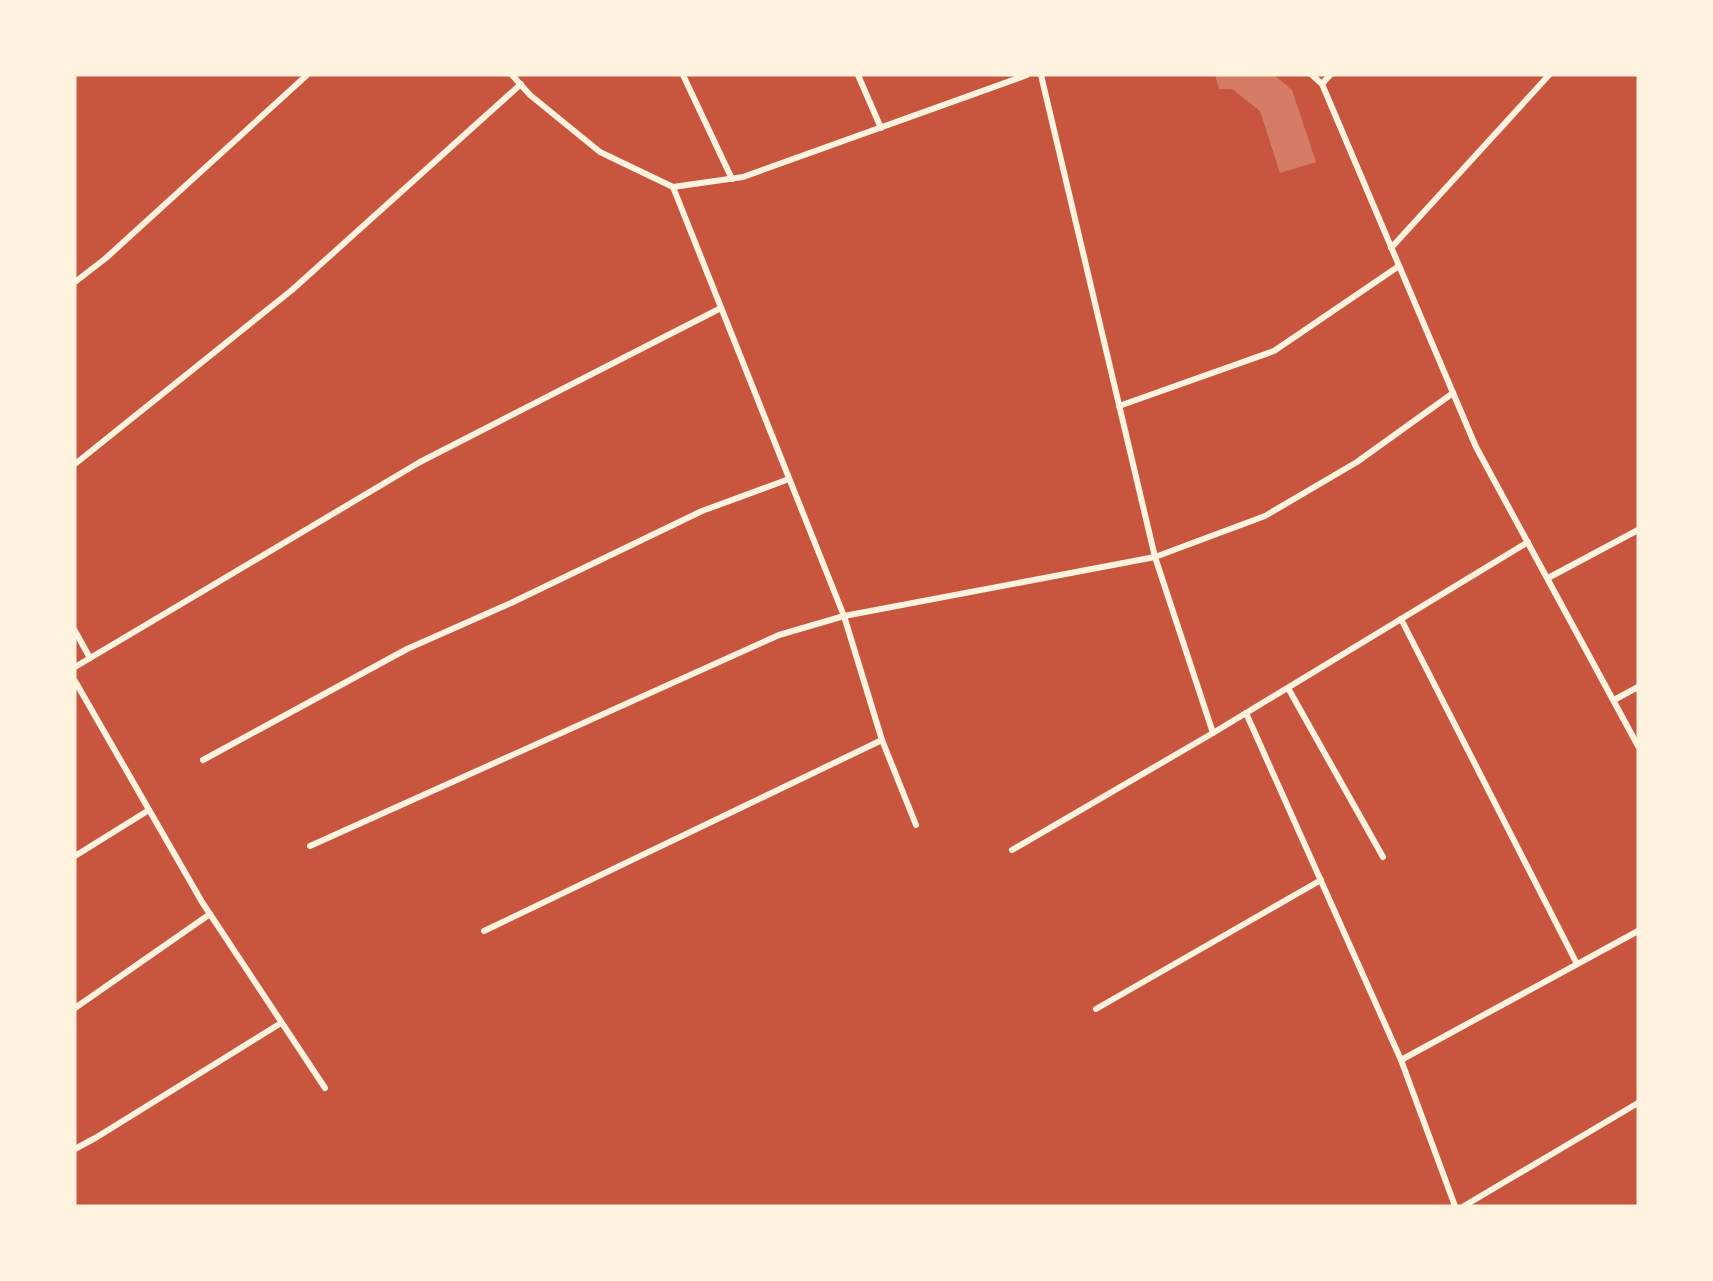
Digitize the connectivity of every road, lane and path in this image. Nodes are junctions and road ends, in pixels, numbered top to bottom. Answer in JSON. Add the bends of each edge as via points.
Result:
{"nodes":[{"id":1,"x":307,"y":75,"type":"edge"},
{"id":2,"x":512,"y":75,"type":"edge"},
{"id":3,"x":682,"y":75,"type":"edge"},
{"id":4,"x":858,"y":75,"type":"edge"},
{"id":5,"x":1027,"y":75,"type":"edge"},
{"id":6,"x":1041,"y":75,"type":"edge"},
{"id":7,"x":1312,"y":75,"type":"edge"},
{"id":8,"x":1330,"y":75,"type":"edge"},
{"id":9,"x":1549,"y":75,"type":"edge"},
{"id":10,"x":521,"y":84,"type":"junction"},
{"id":11,"x":1322,"y":84,"type":"junction"},
{"id":12,"x":881,"y":128,"type":"junction"},
{"id":13,"x":732,"y":179,"type":"junction"},
{"id":14,"x":673,"y":187,"type":"junction"},
{"id":15,"x":1391,"y":248,"type":"junction"},
{"id":16,"x":1399,"y":266,"type":"junction"},
{"id":17,"x":75,"y":282,"type":"edge"},
{"id":18,"x":721,"y":308,"type":"junction"},
{"id":19,"x":1453,"y":393,"type":"junction"},
{"id":20,"x":1119,"y":406,"type":"junction"},
{"id":21,"x":75,"y":464,"type":"edge"},
{"id":22,"x":789,"y":479,"type":"junction"},
{"id":23,"x":1638,"y":530,"type":"edge"},
{"id":24,"x":1528,"y":542,"type":"junction"},
{"id":25,"x":1155,"y":557,"type":"junction"},
{"id":26,"x":1548,"y":578,"type":"junction"},
{"id":27,"x":844,"y":616,"type":"junction"},
{"id":28,"x":1401,"y":619,"type":"junction"},
{"id":29,"x":75,"y":631,"type":"edge"},
{"id":30,"x":90,"y":658,"type":"junction"},
{"id":31,"x":75,"y":667,"type":"edge"},
{"id":32,"x":75,"y":681,"type":"edge"},
{"id":33,"x":1638,"y":687,"type":"edge"},
{"id":34,"x":1288,"y":688,"type":"junction"},
{"id":35,"x":1614,"y":700,"type":"junction"},
{"id":36,"x":1246,"y":713,"type":"junction"},
{"id":37,"x":1213,"y":733,"type":"junction"},
{"id":38,"x":882,"y":740,"type":"junction"},
{"id":39,"x":1638,"y":746,"type":"edge"},
{"id":40,"x":203,"y":760,"type":"dead end"},
{"id":41,"x":149,"y":810,"type":"junction"},
{"id":42,"x":916,"y":825,"type":"dead end"},
{"id":43,"x":310,"y":846,"type":"dead end"},
{"id":44,"x":1012,"y":850,"type":"dead end"},
{"id":45,"x":75,"y":856,"type":"edge"},
{"id":46,"x":1383,"y":857,"type":"dead end"},
{"id":47,"x":1320,"y":880,"type":"junction"},
{"id":48,"x":210,"y":914,"type":"junction"},
{"id":49,"x":484,"y":931,"type":"dead end"},
{"id":50,"x":1638,"y":931,"type":"edge"},
{"id":51,"x":1577,"y":964,"type":"junction"},
{"id":52,"x":75,"y":1008,"type":"edge"},
{"id":53,"x":1096,"y":1009,"type":"dead end"},
{"id":54,"x":281,"y":1023,"type":"junction"},
{"id":55,"x":1401,"y":1060,"type":"junction"},
{"id":56,"x":324,"y":1088,"type":"dead end"},
{"id":57,"x":1638,"y":1103,"type":"edge"},
{"id":58,"x":75,"y":1149,"type":"edge"},
{"id":59,"x":1455,"y":1206,"type":"edge"},
{"id":60,"x":1464,"y":1206,"type":"edge"}],
"edges":[{"from":1,"to":17,"type":"street"},
{"from":2,"to":10,"type":"street"},
{"from":3,"to":13,"type":"street"},
{"from":4,"to":12,"type":"street"},
{"from":5,"to":12,"type":"street"},
{"from":6,"to":20,"type":"street"},
{"from":7,"to":11,"type":"street"},
{"from":8,"to":11,"type":"street"},
{"from":9,"to":15,"type":"street"},
{"from":10,"to":14,"type":"street","via":[[600,152]]},
{"from":10,"to":21,"type":"street","via":[[292,290]]},
{"from":11,"to":15,"type":"street"},
{"from":12,"to":13,"type":"street"},
{"from":13,"to":14,"type":"street"},
{"from":14,"to":18,"type":"street"},
{"from":15,"to":16,"type":"street"},
{"from":16,"to":19,"type":"street"},
{"from":16,"to":20,"type":"street","via":[[1274,351]]},
{"from":18,"to":22,"type":"street"},
{"from":18,"to":30,"type":"street","via":[[420,462]]},
{"from":19,"to":24,"type":"street","via":[[1476,447]]},
{"from":19,"to":25,"type":"street","via":[[1357,462],[1265,516]]},
{"from":20,"to":25,"type":"street"},
{"from":22,"to":27,"type":"street"},
{"from":22,"to":40,"type":"street","via":[[702,511],[406,649]]},
{"from":23,"to":26,"type":"street"},
{"from":24,"to":26,"type":"street"},
{"from":24,"to":28,"type":"street"},
{"from":25,"to":27,"type":"street"},
{"from":25,"to":37,"type":"street"},
{"from":26,"to":35,"type":"street"},
{"from":27,"to":38,"type":"street"},
{"from":27,"to":43,"type":"street","via":[[779,635]]},
{"from":28,"to":34,"type":"street"},
{"from":28,"to":51,"type":"street"},
{"from":29,"to":30,"type":"street"},
{"from":30,"to":31,"type":"street"},
{"from":32,"to":41,"type":"street"},
{"from":33,"to":35,"type":"street"},
{"from":34,"to":36,"type":"street"},
{"from":34,"to":46,"type":"street"},
{"from":35,"to":39,"type":"street"},
{"from":36,"to":37,"type":"street"},
{"from":36,"to":47,"type":"street"},
{"from":37,"to":44,"type":"street"},
{"from":38,"to":42,"type":"street"},
{"from":38,"to":49,"type":"street"},
{"from":41,"to":45,"type":"street"},
{"from":41,"to":48,"type":"street"},
{"from":47,"to":53,"type":"street"},
{"from":47,"to":55,"type":"street"},
{"from":48,"to":52,"type":"street"},
{"from":48,"to":54,"type":"street"},
{"from":50,"to":51,"type":"street"},
{"from":51,"to":55,"type":"street"},
{"from":54,"to":56,"type":"street"},
{"from":54,"to":58,"type":"street"},
{"from":55,"to":59,"type":"street"},
{"from":57,"to":60,"type":"street"}]}
